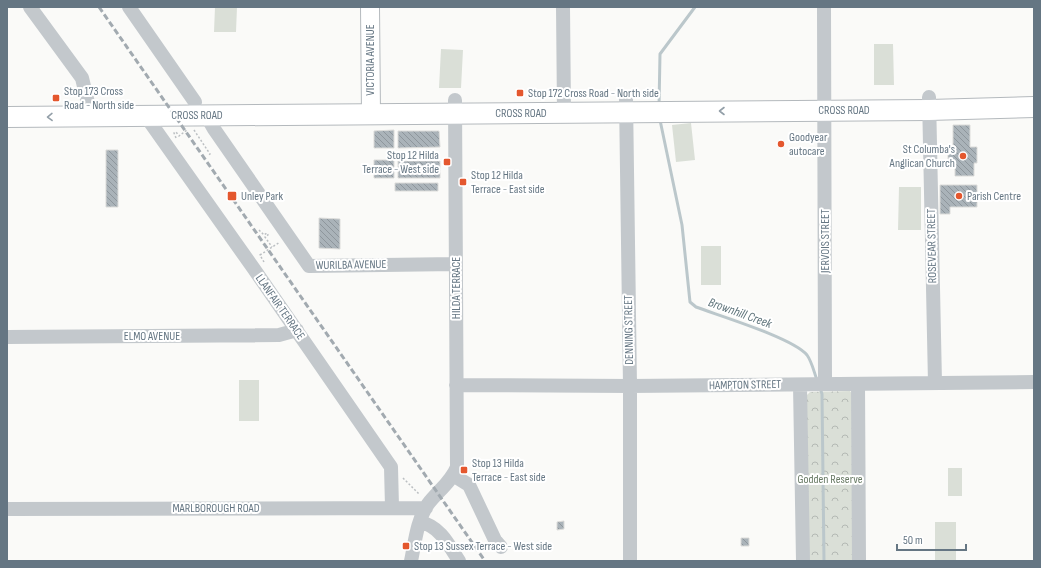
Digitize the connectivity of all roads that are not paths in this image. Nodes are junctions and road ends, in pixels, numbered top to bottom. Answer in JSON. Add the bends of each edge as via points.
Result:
{"nodes":[{"id":1,"x":30,"y":7,"type":"edge"},
{"id":2,"x":129,"y":7,"type":"edge"},
{"id":3,"x":370,"y":7,"type":"edge"},
{"id":4,"x":563,"y":7,"type":"edge"},
{"id":5,"x":824,"y":7,"type":"edge"},
{"id":6,"x":1034,"y":96,"type":"edge"},
{"id":7,"x":195,"y":102,"type":"junction"},
{"id":8,"x":88,"y":103,"type":"junction"},
{"id":9,"x":929,"y":103,"type":"junction"},
{"id":10,"x":7,"y":104,"type":"edge"},
{"id":11,"x":824,"y":104,"type":"junction"},
{"id":12,"x":626,"y":105,"type":"junction"},
{"id":13,"x":564,"y":106,"type":"junction"},
{"id":14,"x":371,"y":107,"type":"junction"},
{"id":15,"x":455,"y":107,"type":"junction"},
{"id":16,"x":1034,"y":107,"type":"edge"},
{"id":17,"x":145,"y":115,"type":"junction"},
{"id":18,"x":210,"y":115,"type":"junction"},
{"id":19,"x":7,"y":117,"type":"edge"},
{"id":20,"x":456,"y":264,"type":"junction"},
{"id":21,"x":296,"y":330,"type":"junction"},
{"id":22,"x":7,"y":337,"type":"edge"},
{"id":23,"x":1034,"y":382,"type":"edge"},
{"id":24,"x":934,"y":383,"type":"junction"},
{"id":25,"x":800,"y":384,"type":"junction"},
{"id":26,"x":858,"y":384,"type":"junction"},
{"id":27,"x":456,"y":385,"type":"junction"},
{"id":28,"x":821,"y":385,"type":"junction"},
{"id":29,"x":630,"y":386,"type":"junction"},
{"id":30,"x":453,"y":475,"type":"junction"},
{"id":31,"x":427,"y":506,"type":"junction"},
{"id":32,"x":392,"y":507,"type":"junction"},
{"id":33,"x":7,"y":509,"type":"edge"},
{"id":34,"x":420,"y":522,"type":"junction"},
{"id":35,"x":501,"y":546,"type":"dead end"},
{"id":36,"x":411,"y":561,"type":"edge"},
{"id":37,"x":459,"y":561,"type":"edge"},
{"id":38,"x":630,"y":561,"type":"edge"},
{"id":39,"x":803,"y":561,"type":"edge"},
{"id":40,"x":859,"y":561,"type":"edge"}],
"edges":[{"from":1,"to":8,"type":"street","via":[[82,78]]},
{"from":2,"to":7,"type":"street"},
{"from":3,"to":14,"type":"main road","name":"VICTORIA AVENUE"},
{"from":4,"to":13,"type":"street"},
{"from":5,"to":11,"type":"street","name":"JERVOIS STREET"},
{"from":6,"to":9,"type":"highway","name":"CROSS ROAD"},
{"from":7,"to":8,"type":"highway","name":"CROSS ROAD"},
{"from":7,"to":14,"type":"highway","name":"CROSS ROAD"},
{"from":8,"to":10,"type":"highway","name":"CROSS ROAD"},
{"from":9,"to":11,"type":"highway","name":"CROSS ROAD"},
{"from":9,"to":16,"type":"highway","name":"CROSS ROAD"},
{"from":9,"to":24,"type":"street","name":"ROSEVEAR STREET"},
{"from":11,"to":12,"type":"highway","name":"CROSS ROAD"},
{"from":11,"to":28,"type":"street","name":"JERVOIS STREET"},
{"from":12,"to":13,"type":"highway","name":"CROSS ROAD"},
{"from":12,"to":29,"type":"street","name":"DENNING STREET"},
{"from":13,"to":15,"type":"highway","name":"CROSS ROAD"},
{"from":14,"to":15,"type":"highway","name":"CROSS ROAD"},
{"from":14,"to":18,"type":"highway","name":"CROSS ROAD"},
{"from":15,"to":20,"type":"street","name":"HILDA TERRACE"},
{"from":17,"to":18,"type":"highway","name":"CROSS ROAD"},
{"from":17,"to":19,"type":"highway","name":"CROSS ROAD","one_way":true},
{"from":17,"to":21,"type":"street","name":"LLANFAIR TERRACE"},
{"from":18,"to":20,"type":"street","name":"WURILBA AVENUE","via":[[214,129],[309,266]]},
{"from":20,"to":27,"type":"street","name":"HILDA TERRACE"},
{"from":21,"to":22,"type":"street","name":"ELMO AVENUE","via":[[279,335]]},
{"from":21,"to":32,"type":"street","name":"LLANFAIR TERRACE","via":[[391,467]]},
{"from":23,"to":24,"type":"street","name":"HAMPTON STREET"},
{"from":24,"to":26,"type":"street","name":"HAMPTON STREET"},
{"from":25,"to":28,"type":"street","name":"HAMPTON STREET"},
{"from":25,"to":29,"type":"street","name":"HAMPTON STREET"},
{"from":25,"to":39,"type":"street"},
{"from":26,"to":28,"type":"street","name":"HAMPTON STREET"},
{"from":26,"to":40,"type":"street"},
{"from":27,"to":29,"type":"street","name":"HAMPTON STREET"},
{"from":27,"to":30,"type":"street","name":"HILDA TERRACE","via":[[457,467]]},
{"from":29,"to":38,"type":"street","name":"DENNING STREET"},
{"from":30,"to":31,"type":"street","name":"HILDA TERRACE"},
{"from":30,"to":35,"type":"street","via":[[469,485],[495,540]]},
{"from":31,"to":32,"type":"street","name":"MARLBOROUGH ROAD"},
{"from":31,"to":34,"type":"street","name":"HILDA TERRACE"},
{"from":32,"to":33,"type":"street","name":"MARLBOROUGH ROAD"},
{"from":34,"to":36,"type":"street","name":"HILDA TERRACE"},
{"from":34,"to":37,"type":"street","via":[[430,524],[440,533]]}]}
